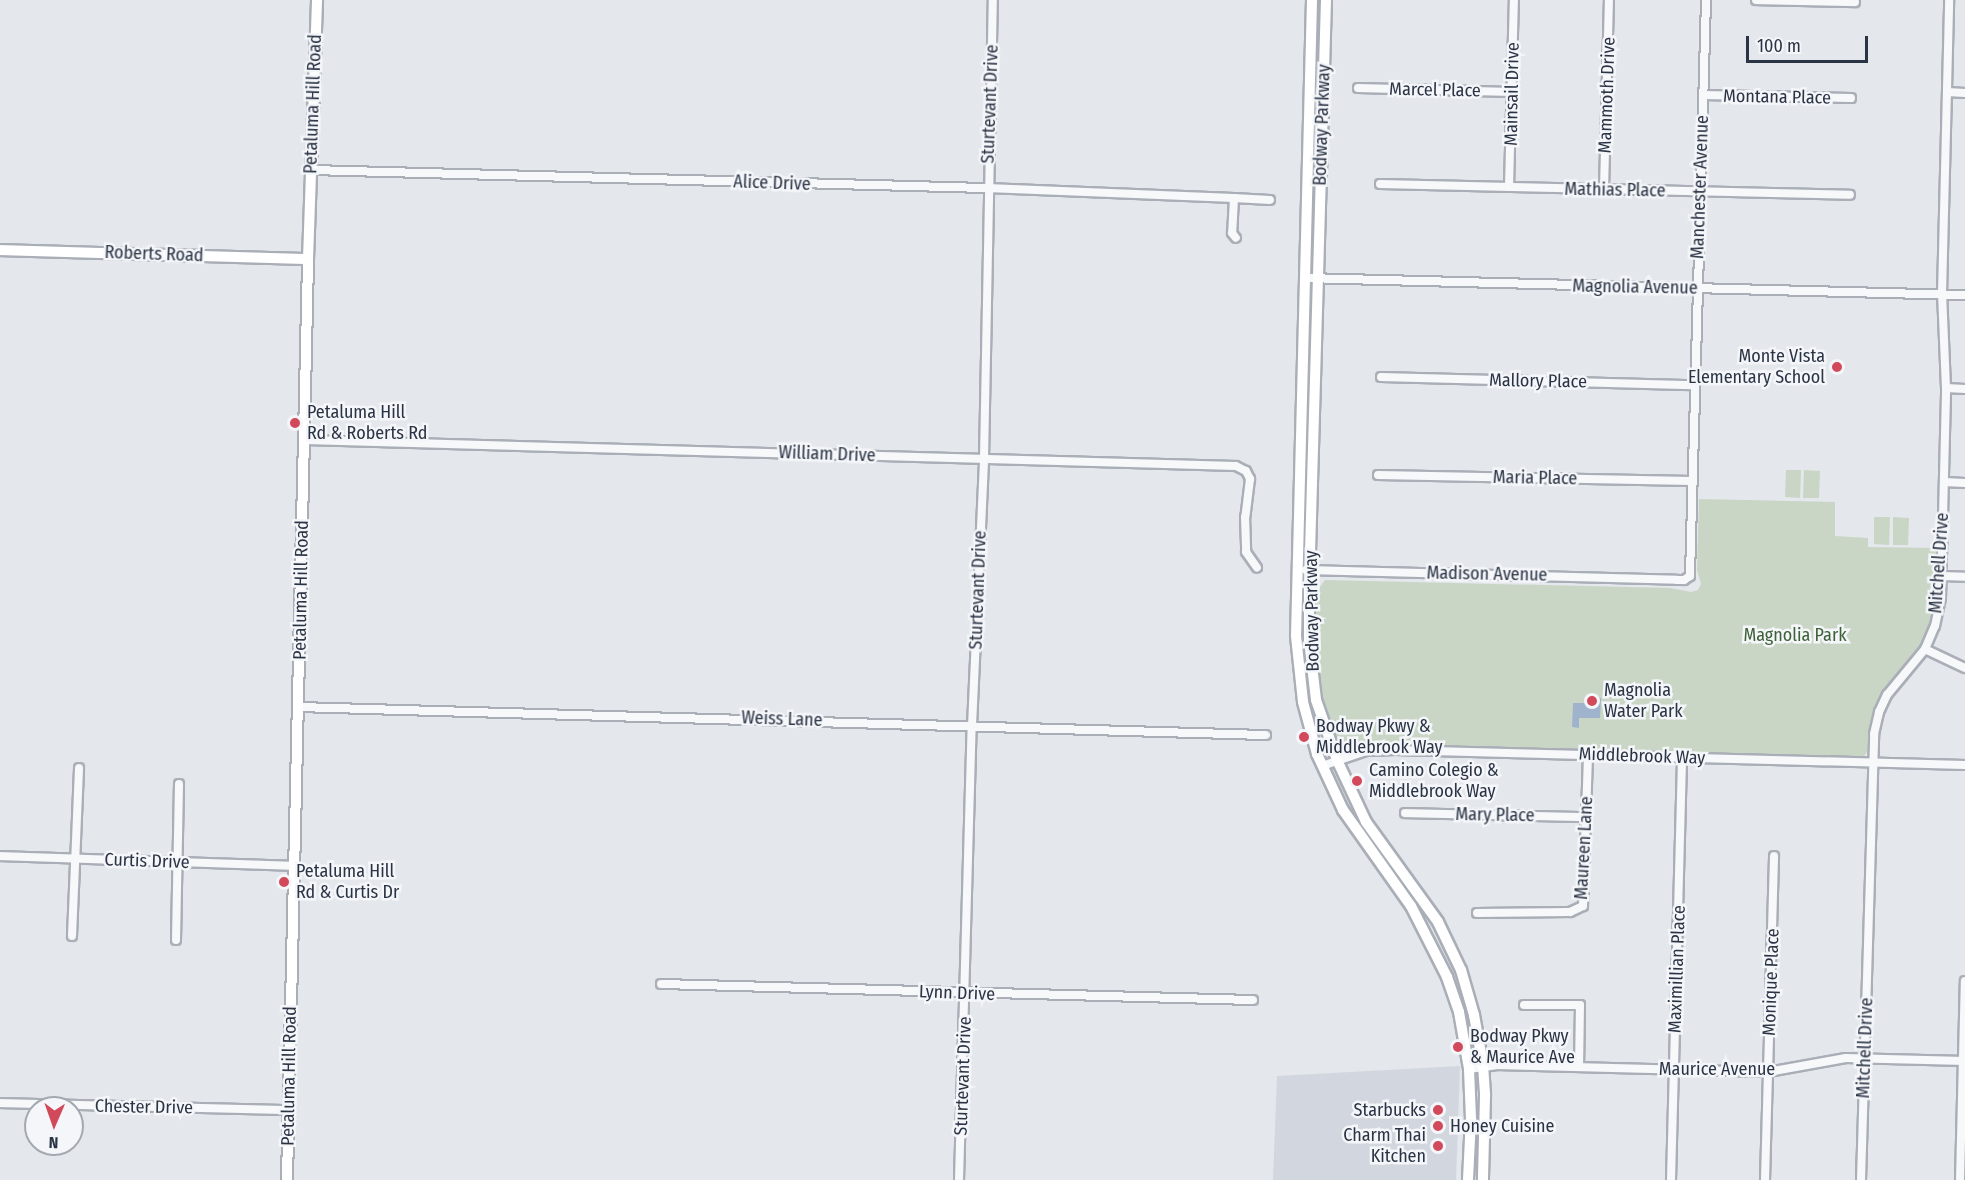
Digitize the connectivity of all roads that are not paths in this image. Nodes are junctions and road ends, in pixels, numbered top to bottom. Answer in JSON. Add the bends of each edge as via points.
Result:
{"nodes":[{"id":1,"x":317,"y":0,"type":"edge"},
{"id":2,"x":993,"y":0,"type":"edge"},
{"id":3,"x":1312,"y":0,"type":"edge"},
{"id":4,"x":1326,"y":0,"type":"edge"},
{"id":5,"x":1514,"y":0,"type":"edge"},
{"id":6,"x":1609,"y":0,"type":"edge"},
{"id":7,"x":1706,"y":0,"type":"edge"},
{"id":8,"x":1756,"y":0,"type":"edge"},
{"id":9,"x":1949,"y":0,"type":"edge"},
{"id":10,"x":1855,"y":2,"type":"dead end"},
{"id":11,"x":1358,"y":88,"type":"dead end"},
{"id":12,"x":1512,"y":92,"type":"junction"},
{"id":13,"x":1947,"y":92,"type":"junction"},
{"id":14,"x":1965,"y":93,"type":"edge"},
{"id":15,"x":1703,"y":95,"type":"junction"},
{"id":16,"x":1851,"y":98,"type":"dead end"},
{"id":17,"x":310,"y":170,"type":"junction"},
{"id":18,"x":1380,"y":184,"type":"dead end"},
{"id":19,"x":1509,"y":187,"type":"junction"},
{"id":20,"x":987,"y":188,"type":"junction"},
{"id":21,"x":1604,"y":189,"type":"junction"},
{"id":22,"x":1699,"y":191,"type":"junction"},
{"id":23,"x":1850,"y":195,"type":"dead end"},
{"id":24,"x":1234,"y":198,"type":"junction"},
{"id":25,"x":1270,"y":200,"type":"dead end"},
{"id":26,"x":1236,"y":238,"type":"dead end"},
{"id":27,"x":0,"y":250,"type":"edge"},
{"id":28,"x":308,"y":259,"type":"junction"},
{"id":29,"x":1305,"y":278,"type":"junction"},
{"id":30,"x":1318,"y":278,"type":"junction"},
{"id":31,"x":1697,"y":288,"type":"junction"},
{"id":32,"x":1942,"y":294,"type":"junction"},
{"id":33,"x":1965,"y":295,"type":"edge"},
{"id":34,"x":1381,"y":377,"type":"dead end"},
{"id":35,"x":1694,"y":385,"type":"junction"},
{"id":36,"x":1946,"y":388,"type":"junction"},
{"id":37,"x":1965,"y":388,"type":"edge"},
{"id":38,"x":305,"y":440,"type":"junction"},
{"id":39,"x":984,"y":459,"type":"junction"},
{"id":40,"x":1378,"y":475,"type":"dead end"},
{"id":41,"x":1692,"y":481,"type":"junction"},
{"id":42,"x":1944,"y":482,"type":"junction"},
{"id":43,"x":1965,"y":483,"type":"edge"},
{"id":44,"x":1257,"y":568,"type":"dead end"},
{"id":45,"x":1298,"y":569,"type":"junction"},
{"id":46,"x":1310,"y":570,"type":"junction"},
{"id":47,"x":1942,"y":576,"type":"junction"},
{"id":48,"x":1965,"y":577,"type":"edge"},
{"id":49,"x":1677,"y":580,"type":"joint"},
{"id":50,"x":1924,"y":650,"type":"junction"},
{"id":51,"x":1965,"y":668,"type":"edge"},
{"id":52,"x":298,"y":707,"type":"junction"},
{"id":53,"x":972,"y":726,"type":"junction"},
{"id":54,"x":1266,"y":735,"type":"dead end"},
{"id":55,"x":1588,"y":754,"type":"junction"},
{"id":56,"x":1682,"y":758,"type":"junction"},
{"id":57,"x":1337,"y":760,"type":"junction"},
{"id":58,"x":1872,"y":763,"type":"junction"},
{"id":59,"x":1965,"y":765,"type":"edge"},
{"id":60,"x":1322,"y":766,"type":"junction"},
{"id":61,"x":79,"y":768,"type":"dead end"},
{"id":62,"x":179,"y":784,"type":"dead end"},
{"id":63,"x":1405,"y":813,"type":"dead end"},
{"id":64,"x":1586,"y":818,"type":"junction"},
{"id":65,"x":0,"y":856,"type":"edge"},
{"id":66,"x":1774,"y":856,"type":"dead end"},
{"id":67,"x":75,"y":859,"type":"junction"},
{"id":68,"x":177,"y":862,"type":"junction"},
{"id":69,"x":294,"y":866,"type":"junction"},
{"id":70,"x":1477,"y":913,"type":"dead end"},
{"id":71,"x":72,"y":936,"type":"dead end"},
{"id":72,"x":176,"y":940,"type":"dead end"},
{"id":73,"x":1965,"y":981,"type":"edge"},
{"id":74,"x":661,"y":984,"type":"dead end"},
{"id":75,"x":966,"y":993,"type":"junction"},
{"id":76,"x":1252,"y":1000,"type":"dead end"},
{"id":77,"x":1524,"y":1005,"type":"dead end"},
{"id":78,"x":1865,"y":1058,"type":"junction"},
{"id":79,"x":1964,"y":1061,"type":"edge"},
{"id":80,"x":1483,"y":1065,"type":"junction"},
{"id":81,"x":1579,"y":1066,"type":"junction"},
{"id":82,"x":1469,"y":1069,"type":"junction"},
{"id":83,"x":1674,"y":1069,"type":"junction"},
{"id":84,"x":1768,"y":1072,"type":"junction"},
{"id":85,"x":0,"y":1103,"type":"edge"},
{"id":86,"x":289,"y":1110,"type":"junction"},
{"id":87,"x":287,"y":1180,"type":"edge"},
{"id":88,"x":959,"y":1180,"type":"edge"},
{"id":89,"x":1468,"y":1180,"type":"edge"},
{"id":90,"x":1483,"y":1180,"type":"edge"},
{"id":91,"x":1671,"y":1180,"type":"edge"},
{"id":92,"x":1765,"y":1180,"type":"edge"},
{"id":93,"x":1861,"y":1180,"type":"edge"},
{"id":94,"x":1960,"y":1180,"type":"edge"}],
"edges":[{"from":1,"to":17,"type":"street","name":"Petaluma Hill Road"},
{"from":2,"to":20,"type":"street","name":"Sturtevant Drive"},
{"from":3,"to":29,"type":"street","name":"Bodway Parkway"},
{"from":4,"to":30,"type":"street","name":"Bodway Parkway"},
{"from":5,"to":12,"type":"street","name":"Mainsail Drive"},
{"from":6,"to":21,"type":"street","name":"Mammoth Drive"},
{"from":7,"to":15,"type":"street","name":"Manchester Avenue"},
{"from":8,"to":10,"type":"street"},
{"from":9,"to":13,"type":"street","name":"Mitchell Drive"},
{"from":11,"to":12,"type":"street","name":"Marcel Place"},
{"from":12,"to":19,"type":"street","name":"Mainsail Drive"},
{"from":13,"to":14,"type":"street"},
{"from":13,"to":32,"type":"street","name":"Mitchell Drive"},
{"from":15,"to":16,"type":"street","name":"Montana Place"},
{"from":15,"to":22,"type":"street","name":"Manchester Avenue"},
{"from":17,"to":20,"type":"street","name":"Alice Drive"},
{"from":17,"to":28,"type":"street","name":"Petaluma Hill Road"},
{"from":18,"to":19,"type":"street","name":"Mathias Place"},
{"from":19,"to":21,"type":"street","name":"Mathias Place"},
{"from":20,"to":24,"type":"street","name":"Alice Drive"},
{"from":20,"to":39,"type":"street","name":"Sturtevant Drive"},
{"from":21,"to":22,"type":"street","name":"Mathias Place"},
{"from":22,"to":23,"type":"street","name":"Mathias Place"},
{"from":22,"to":31,"type":"street","name":"Manchester Avenue"},
{"from":24,"to":25,"type":"street","name":"Alice Drive"},
{"from":24,"to":26,"type":"street","via":[[1232,233]]},
{"from":27,"to":28,"type":"street","name":"Roberts Road"},
{"from":28,"to":38,"type":"street","name":"Petaluma Hill Road"},
{"from":29,"to":30,"type":"street","name":"Magnolia Avenue"},
{"from":29,"to":45,"type":"street","name":"Bodway Parkway"},
{"from":30,"to":31,"type":"street","name":"Magnolia Avenue"},
{"from":30,"to":46,"type":"street","name":"Bodway Parkway"},
{"from":31,"to":32,"type":"street","name":"Magnolia Avenue"},
{"from":31,"to":35,"type":"street","name":"Manchester Avenue"},
{"from":32,"to":33,"type":"street","name":"Magnolia Avenue"},
{"from":32,"to":36,"type":"street","name":"Mitchell Drive"},
{"from":34,"to":35,"type":"street","name":"Mallory Place"},
{"from":35,"to":41,"type":"street","name":"Manchester Avenue"},
{"from":36,"to":37,"type":"street"},
{"from":36,"to":42,"type":"street","name":"Mitchell Drive"},
{"from":38,"to":39,"type":"street","name":"William Drive"},
{"from":38,"to":52,"type":"street","name":"Petaluma Hill Road"},
{"from":39,"to":44,"type":"street","name":"William Drive","via":[[1236,465],[1250,479],[1246,552]]},
{"from":39,"to":53,"type":"street","name":"Sturtevant Drive"},
{"from":40,"to":41,"type":"street","name":"Maria Place"},
{"from":41,"to":49,"type":"street","name":"Manchester Avenue","via":[[1691,570],[1684,580]]},
{"from":42,"to":43,"type":"street"},
{"from":42,"to":47,"type":"street","name":"Mitchell Drive"},
{"from":45,"to":46,"type":"street","name":"Madison Avenue"},
{"from":45,"to":60,"type":"street","name":"Bodway Parkway","via":[[1296,636],[1304,702]]},
{"from":46,"to":49,"type":"street","name":"Madison Avenue"},
{"from":46,"to":57,"type":"street","name":"Bodway Parkway","via":[[1309,640],[1316,700]]},
{"from":47,"to":48,"type":"street"},
{"from":47,"to":50,"type":"street","name":"Mitchell Drive","via":[[1935,626]]},
{"from":50,"to":51,"type":"street"},
{"from":50,"to":58,"type":"street","name":"Mitchell Drive","via":[[1896,682],[1879,712]]},
{"from":52,"to":53,"type":"street","name":"Weiss Lane"},
{"from":52,"to":69,"type":"street","name":"Petaluma Hill Road"},
{"from":53,"to":54,"type":"street","name":"Weiss Lane"},
{"from":53,"to":75,"type":"street","name":"Sturtevant Drive"},
{"from":55,"to":56,"type":"street","name":"Middlebrook Way"},
{"from":55,"to":57,"type":"street","name":"Middlebrook Way","via":[[1395,750],[1366,751]]},
{"from":55,"to":64,"type":"street","name":"Maureen Lane"},
{"from":56,"to":58,"type":"street","name":"Middlebrook Way"},
{"from":56,"to":83,"type":"street","name":"Maximillian Place"},
{"from":57,"to":60,"type":"street","name":"Middlebrook Way"},
{"from":57,"to":80,"type":"street","name":"Bodway Parkway","via":[[1366,822],[1438,922],[1461,970]]},
{"from":58,"to":59,"type":"street","name":"Middlebrook Way"},
{"from":58,"to":78,"type":"street","name":"Mitchell Drive"},
{"from":60,"to":82,"type":"street","name":"Bodway Parkway","via":[[1343,810],[1411,906],[1433,945],[1459,1012]]},
{"from":61,"to":67,"type":"street"},
{"from":62,"to":68,"type":"street"},
{"from":63,"to":64,"type":"street","name":"Mary Place"},
{"from":64,"to":70,"type":"street","name":"Maureen Lane","via":[[1583,906],[1570,912]]},
{"from":65,"to":67,"type":"street","name":"Curtis Drive"},
{"from":66,"to":84,"type":"street","name":"Monique Place"},
{"from":67,"to":68,"type":"street","name":"Curtis Drive"},
{"from":67,"to":71,"type":"street"},
{"from":68,"to":69,"type":"street","name":"Curtis Drive"},
{"from":68,"to":72,"type":"street"},
{"from":69,"to":86,"type":"street","name":"Petaluma Hill Road"},
{"from":73,"to":79,"type":"street"},
{"from":74,"to":75,"type":"street","name":"Lynn Drive"},
{"from":75,"to":76,"type":"street","name":"Lynn Drive"},
{"from":75,"to":88,"type":"street","name":"Sturtevant Drive"},
{"from":77,"to":81,"type":"street","via":[[1580,1005]]},
{"from":78,"to":79,"type":"street","name":"Maurice Avenue"},
{"from":78,"to":84,"type":"street","name":"Maurice Avenue","via":[[1815,1062]]},
{"from":78,"to":93,"type":"street","name":"Mitchell Drive"},
{"from":79,"to":94,"type":"street"},
{"from":80,"to":81,"type":"street","name":"Maurice Avenue"},
{"from":80,"to":82,"type":"street","name":"Maurice Avenue"},
{"from":80,"to":90,"type":"street","name":"Bodway Parkway"},
{"from":81,"to":83,"type":"street","name":"Maurice Avenue"},
{"from":82,"to":89,"type":"street","name":"Bodway Parkway"},
{"from":83,"to":84,"type":"street","name":"Maurice Avenue"},
{"from":83,"to":91,"type":"street","name":"Maximillian Place"},
{"from":84,"to":92,"type":"street","name":"Monique Place"},
{"from":85,"to":86,"type":"street","name":"Chester Drive"},
{"from":86,"to":87,"type":"street","name":"Petaluma Hill Road"}]}
